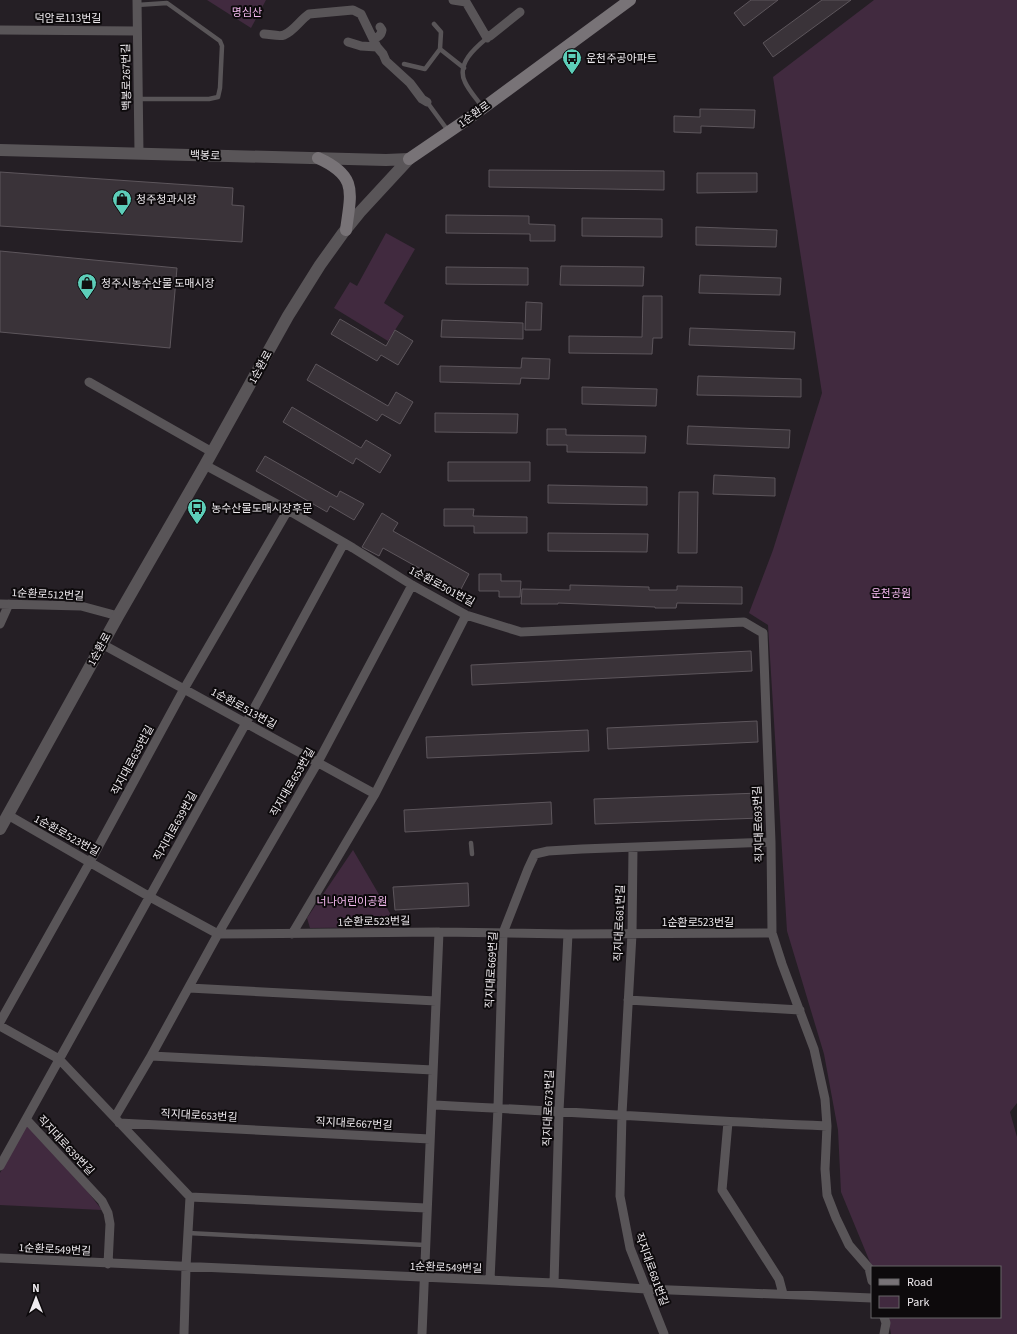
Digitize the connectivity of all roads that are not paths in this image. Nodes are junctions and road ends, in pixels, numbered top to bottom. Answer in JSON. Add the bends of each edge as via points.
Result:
{"nodes":[{"id":1,"x":453,"y":0,"type":"edge"},
{"id":2,"x":630,"y":0,"type":"edge"},
{"id":3,"x":137,"y":2,"type":"edge"},
{"id":4,"x":520,"y":12,"type":"dead end"},
{"id":5,"x":434,"y":24,"type":"dead end"},
{"id":6,"x":380,"y":27,"type":"dead end"},
{"id":7,"x":0,"y":30,"type":"edge"},
{"id":8,"x":137,"y":31,"type":"junction"},
{"id":9,"x":264,"y":34,"type":"dead end"},
{"id":10,"x":488,"y":37,"type":"junction"},
{"id":11,"x":348,"y":42,"type":"dead end"},
{"id":12,"x":375,"y":43,"type":"junction"},
{"id":13,"x":440,"y":49,"type":"junction"},
{"id":14,"x":404,"y":64,"type":"dead end"},
{"id":15,"x":464,"y":68,"type":"junction"},
{"id":16,"x":138,"y":99,"type":"junction"},
{"id":17,"x":426,"y":102,"type":"joint"},
{"id":18,"x":483,"y":108,"type":"junction"},
{"id":19,"x":449,"y":132,"type":"junction"},
{"id":20,"x":0,"y":150,"type":"edge"},
{"id":21,"x":139,"y":153,"type":"junction"},
{"id":22,"x":318,"y":158,"type":"junction"},
{"id":23,"x":409,"y":159,"type":"junction"},
{"id":24,"x":346,"y":230,"type":"junction"},
{"id":25,"x":89,"y":382,"type":"dead end"},
{"id":26,"x":212,"y":452,"type":"junction"},
{"id":27,"x":205,"y":465,"type":"junction"},
{"id":28,"x":288,"y":510,"type":"junction"},
{"id":29,"x":344,"y":543,"type":"junction"},
{"id":30,"x":412,"y":585,"type":"junction"},
{"id":31,"x":5,"y":604,"type":"edge"},
{"id":32,"x":466,"y":614,"type":"junction"},
{"id":33,"x":118,"y":616,"type":"junction"},
{"id":34,"x":0,"y":624,"type":"edge"},
{"id":35,"x":763,"y":633,"type":"joint"},
{"id":36,"x":102,"y":644,"type":"junction"},
{"id":37,"x":184,"y":689,"type":"junction"},
{"id":38,"x":246,"y":723,"type":"junction"},
{"id":39,"x":318,"y":762,"type":"junction"},
{"id":40,"x":374,"y":794,"type":"junction"},
{"id":41,"x":8,"y":816,"type":"junction"},
{"id":42,"x":0,"y":828,"type":"edge"},
{"id":43,"x":771,"y":842,"type":"junction"},
{"id":44,"x":471,"y":843,"type":"dead end"},
{"id":45,"x":633,"y":848,"type":"junction"},
{"id":46,"x":472,"y":854,"type":"dead end"},
{"id":47,"x":90,"y":862,"type":"junction"},
{"id":48,"x":150,"y":896,"type":"junction"},
{"id":49,"x":439,"y":932,"type":"junction"},
{"id":50,"x":503,"y":933,"type":"junction"},
{"id":51,"x":772,"y":933,"type":"junction"},
{"id":52,"x":218,"y":934,"type":"junction"},
{"id":53,"x":292,"y":934,"type":"junction"},
{"id":54,"x":568,"y":934,"type":"junction"},
{"id":55,"x":632,"y":934,"type":"junction"},
{"id":56,"x":189,"y":988,"type":"junction"},
{"id":57,"x":628,"y":1000,"type":"junction"},
{"id":58,"x":436,"y":1001,"type":"junction"},
{"id":59,"x":800,"y":1010,"type":"junction"},
{"id":60,"x":0,"y":1022,"type":"edge"},
{"id":61,"x":0,"y":1026,"type":"edge"},
{"id":62,"x":151,"y":1056,"type":"junction"},
{"id":63,"x":59,"y":1060,"type":"junction"},
{"id":64,"x":434,"y":1070,"type":"junction"},
{"id":65,"x":432,"y":1105,"type":"junction"},
{"id":66,"x":498,"y":1108,"type":"junction"},
{"id":67,"x":559,"y":1111,"type":"junction"},
{"id":68,"x":622,"y":1114,"type":"junction"},
{"id":69,"x":26,"y":1119,"type":"junction"},
{"id":70,"x":117,"y":1120,"type":"junction"},
{"id":71,"x":728,"y":1122,"type":"junction"},
{"id":72,"x":827,"y":1126,"type":"junction"},
{"id":73,"x":278,"y":1131,"type":"joint"},
{"id":74,"x":430,"y":1139,"type":"junction"},
{"id":75,"x":0,"y":1166,"type":"edge"},
{"id":76,"x":190,"y":1197,"type":"junction"},
{"id":77,"x":426,"y":1208,"type":"junction"},
{"id":78,"x":188,"y":1233,"type":"junction"},
{"id":79,"x":425,"y":1245,"type":"junction"},
{"id":80,"x":0,"y":1258,"type":"edge"},
{"id":81,"x":108,"y":1264,"type":"junction"},
{"id":82,"x":186,"y":1267,"type":"junction"},
{"id":83,"x":871,"y":1277,"type":"edge"},
{"id":84,"x":424,"y":1278,"type":"junction"},
{"id":85,"x":490,"y":1280,"type":"junction"},
{"id":86,"x":554,"y":1283,"type":"junction"},
{"id":87,"x":646,"y":1289,"type":"junction"},
{"id":88,"x":784,"y":1294,"type":"junction"},
{"id":89,"x":871,"y":1298,"type":"edge"},
{"id":90,"x":884,"y":1318,"type":"edge"},
{"id":91,"x":184,"y":1334,"type":"edge"},
{"id":92,"x":422,"y":1334,"type":"edge"},
{"id":93,"x":664,"y":1334,"type":"edge"},
{"id":94,"x":884,"y":1334,"type":"edge"}],
"edges":[{"from":1,"to":10,"type":"street","via":[[466,2]]},
{"from":2,"to":18,"type":"main road","name":"1순환로"},
{"from":3,"to":8,"type":"street","name":"백봉로267번길"},
{"from":3,"to":16,"type":"lane","via":[[167,3],[220,41],[222,46],[218,97]]},
{"from":4,"to":10,"type":"street"},
{"from":5,"to":13,"type":"lane","via":[[441,32]]},
{"from":6,"to":12,"type":"street","via":[[382,30]]},
{"from":7,"to":8,"type":"street","name":"덕암로113번길"},
{"from":8,"to":16,"type":"street","name":"백봉로267번길"},
{"from":9,"to":12,"type":"street","via":[[283,36],[309,14],[353,10],[361,14]]},
{"from":10,"to":15,"type":"lane","via":[[471,53]]},
{"from":11,"to":12,"type":"street","via":[[361,46]]},
{"from":12,"to":17,"type":"street","via":[[386,60]]},
{"from":13,"to":14,"type":"lane","via":[[425,69]]},
{"from":13,"to":15,"type":"lane"},
{"from":15,"to":18,"type":"lane","via":[[464,81]]},
{"from":16,"to":21,"type":"street","name":"백봉로267번길"},
{"from":17,"to":19,"type":"lane"},
{"from":18,"to":19,"type":"main road","name":"1순환로"},
{"from":19,"to":23,"type":"main road","name":"1순환로"},
{"from":20,"to":21,"type":"street","name":"백봉로"},
{"from":21,"to":22,"type":"street","name":"백봉로"},
{"from":22,"to":23,"type":"street","name":"백봉로"},
{"from":22,"to":24,"type":"main road","via":[[341,172],[347,180],[350,198]]},
{"from":23,"to":24,"type":"street","name":"1순환로"},
{"from":24,"to":26,"type":"street","name":"1순환로","via":[[320,264],[288,316]]},
{"from":25,"to":26,"type":"street"},
{"from":26,"to":27,"type":"street","name":"1순환로"},
{"from":27,"to":28,"type":"street","name":"1순환로501번길"},
{"from":27,"to":33,"type":"street","name":"1순환로"},
{"from":28,"to":29,"type":"street","name":"1순환로501번길"},
{"from":28,"to":37,"type":"street","name":"직지대로635번길"},
{"from":29,"to":30,"type":"street","name":"1순환로501번길"},
{"from":29,"to":38,"type":"street","name":"직지대로639번길"},
{"from":30,"to":32,"type":"street","name":"1순환로501번길"},
{"from":30,"to":39,"type":"street","name":"직지대로653번길"},
{"from":31,"to":33,"type":"street","name":"1순환로512번길","via":[[81,606]]},
{"from":31,"to":34,"type":"street"},
{"from":32,"to":35,"type":"street","name":"1순환로501번길","via":[[521,632],[744,622]]},
{"from":32,"to":40,"type":"street"},
{"from":33,"to":36,"type":"street","name":"1순환로"},
{"from":35,"to":43,"type":"street","name":"직지대로693번길"},
{"from":36,"to":37,"type":"street","name":"1순환로513번길"},
{"from":36,"to":41,"type":"street","name":"1순환로"},
{"from":37,"to":38,"type":"street","name":"1순환로513번길"},
{"from":37,"to":47,"type":"street","name":"직지대로635번길"},
{"from":38,"to":39,"type":"street","name":"1순환로513번길"},
{"from":38,"to":48,"type":"street","name":"직지대로639번길"},
{"from":39,"to":40,"type":"street","name":"1순환로513번길"},
{"from":39,"to":52,"type":"street","name":"직지대로653번길"},
{"from":40,"to":53,"type":"street"},
{"from":41,"to":42,"type":"street","name":"1순환로"},
{"from":41,"to":47,"type":"street","name":"1순환로523번길"},
{"from":43,"to":45,"type":"street","name":"직지대로669번길"},
{"from":43,"to":51,"type":"street","name":"직지대로693번길"},
{"from":44,"to":46,"type":"lane"},
{"from":45,"to":50,"type":"street","name":"직지대로669번길","via":[[548,851],[535,854]]},
{"from":45,"to":55,"type":"street","name":"직지대로681번길"},
{"from":47,"to":48,"type":"street","name":"1순환로523번길"},
{"from":47,"to":60,"type":"street","name":"직지대로635번길"},
{"from":48,"to":52,"type":"street","name":"1순환로523번길"},
{"from":48,"to":63,"type":"street","name":"직지대로639번길"},
{"from":49,"to":50,"type":"street","name":"1순환로523번길"},
{"from":49,"to":53,"type":"street","name":"1순환로523번길"},
{"from":49,"to":58,"type":"street"},
{"from":50,"to":54,"type":"street","name":"1순환로523번길"},
{"from":50,"to":66,"type":"street","name":"직지대로669번길"},
{"from":51,"to":55,"type":"street","name":"1순환로523번길"},
{"from":51,"to":59,"type":"street","name":"직지대로693번길"},
{"from":52,"to":53,"type":"street","name":"1순환로523번길"},
{"from":52,"to":56,"type":"street","name":"직지대로653번길"},
{"from":54,"to":55,"type":"street","name":"1순환로523번길"},
{"from":54,"to":67,"type":"street","name":"직지대로673번길"},
{"from":55,"to":57,"type":"street","name":"직지대로681번길"},
{"from":56,"to":58,"type":"street"},
{"from":56,"to":62,"type":"street","name":"직지대로653번길"},
{"from":57,"to":59,"type":"street"},
{"from":57,"to":68,"type":"street","name":"직지대로681번길"},
{"from":58,"to":64,"type":"street"},
{"from":59,"to":72,"type":"street","name":"직지대로693번길","via":[[814,1048]]},
{"from":61,"to":63,"type":"street"},
{"from":62,"to":64,"type":"street"},
{"from":62,"to":70,"type":"street","name":"직지대로653번길"},
{"from":63,"to":69,"type":"street","name":"직지대로639번길"},
{"from":63,"to":70,"type":"street"},
{"from":64,"to":65,"type":"street"},
{"from":65,"to":66,"type":"street"},
{"from":65,"to":74,"type":"street"},
{"from":66,"to":67,"type":"street"},
{"from":66,"to":85,"type":"street","name":"직지대로669번길"},
{"from":67,"to":68,"type":"street"},
{"from":67,"to":86,"type":"street","name":"직지대로673번길"},
{"from":68,"to":71,"type":"street"},
{"from":68,"to":87,"type":"street","name":"직지대로681번길","via":[[620,1196],[630,1248]]},
{"from":69,"to":75,"type":"street","name":"직지대로639번길"},
{"from":69,"to":81,"type":"street","name":"직지대로639번길","via":[[102,1201],[110,1224]]},
{"from":70,"to":73,"type":"street","name":"직지대로653번길"},
{"from":70,"to":76,"type":"street"},
{"from":71,"to":72,"type":"street"},
{"from":71,"to":88,"type":"street","via":[[722,1190],[779,1279]]},
{"from":72,"to":83,"type":"street","name":"직지대로693번길","via":[[827,1195],[849,1245],[869,1268]]},
{"from":73,"to":74,"type":"street","name":"직지대로667번길"},
{"from":74,"to":77,"type":"street"},
{"from":76,"to":77,"type":"street"},
{"from":76,"to":78,"type":"street"},
{"from":77,"to":79,"type":"street"},
{"from":78,"to":79,"type":"lane"},
{"from":78,"to":82,"type":"street"},
{"from":79,"to":84,"type":"street"},
{"from":80,"to":81,"type":"street","name":"1순환로549번길"},
{"from":81,"to":82,"type":"street","name":"1순환로549번길"},
{"from":82,"to":84,"type":"street","name":"1순환로549번길"},
{"from":82,"to":91,"type":"street"},
{"from":84,"to":85,"type":"street","name":"1순환로549번길"},
{"from":84,"to":92,"type":"street"},
{"from":85,"to":86,"type":"street","name":"1순환로549번길"},
{"from":86,"to":87,"type":"street","name":"1순환로549번길"},
{"from":87,"to":88,"type":"street","name":"1순환로549번길"},
{"from":87,"to":93,"type":"street","name":"직지대로681번길"},
{"from":88,"to":89,"type":"street","name":"1순환로549번길"},
{"from":90,"to":94,"type":"street"}]}
